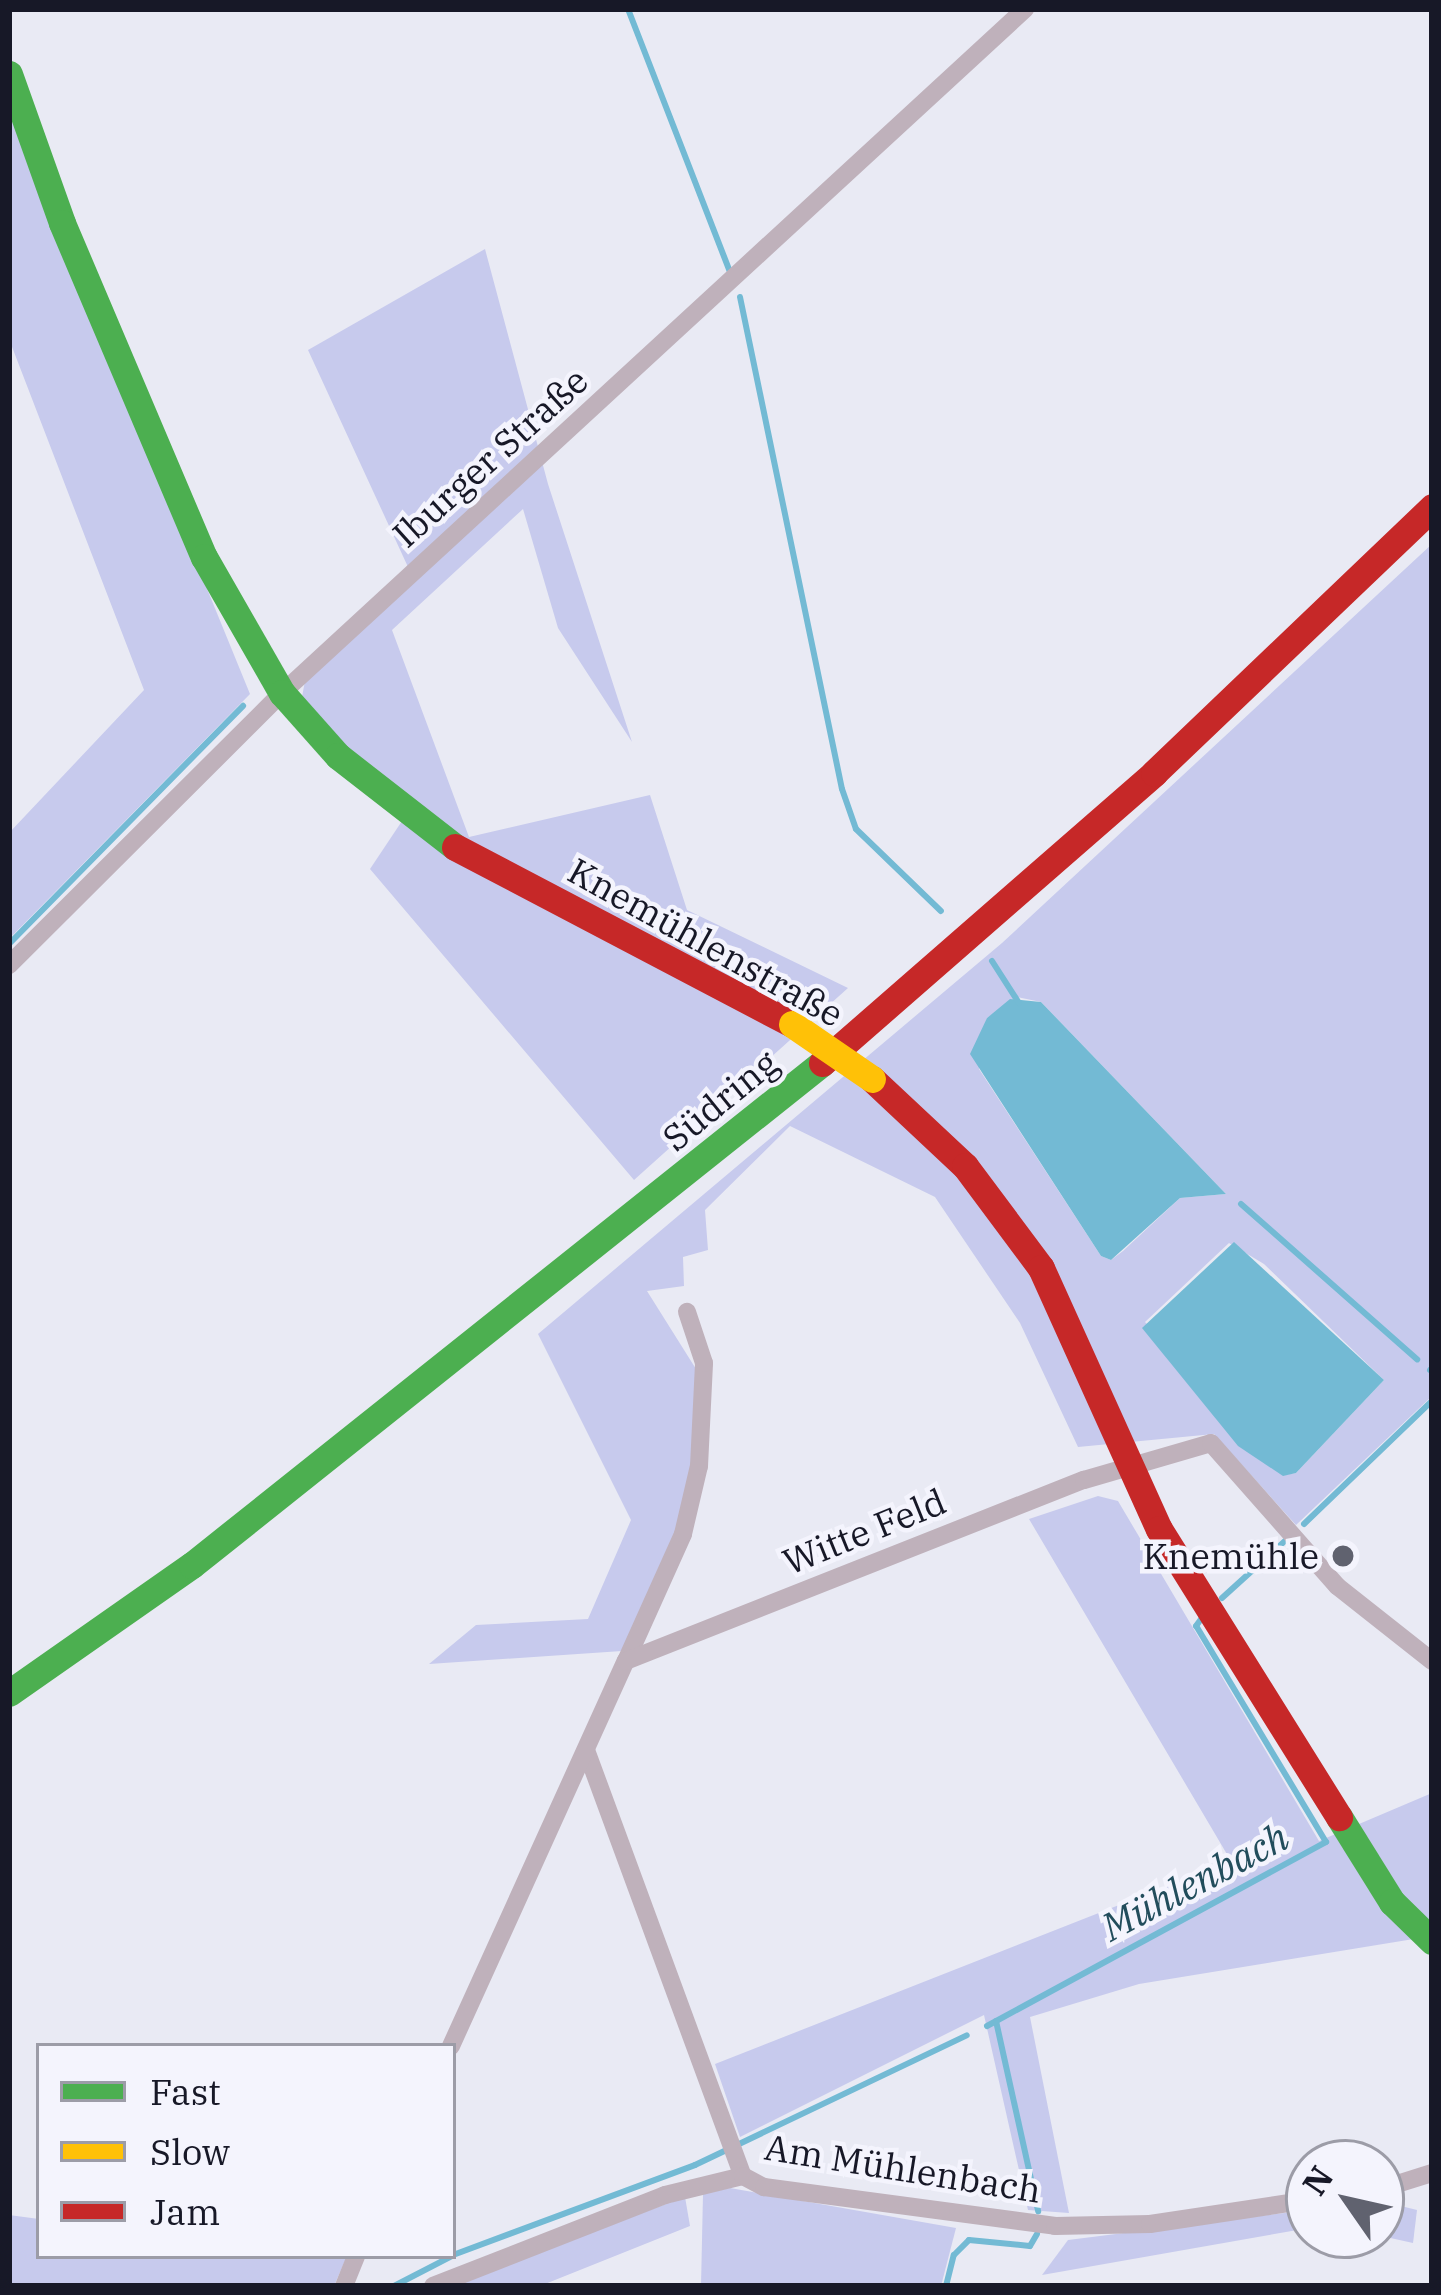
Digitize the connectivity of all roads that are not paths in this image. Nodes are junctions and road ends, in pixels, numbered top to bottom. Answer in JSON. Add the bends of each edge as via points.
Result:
{"nodes":[{"id":1,"x":1025,"y":9,"type":"edge"},
{"id":2,"x":9,"y":74,"type":"edge"},
{"id":3,"x":1432,"y":507,"type":"edge"},
{"id":4,"x":282,"y":693,"type":"junction"},
{"id":5,"x":9,"y":965,"type":"edge"},
{"id":6,"x":687,"y":1312,"type":"dead end"},
{"id":7,"x":1126,"y":1463,"type":"junction"},
{"id":8,"x":626,"y":1661,"type":"junction"},
{"id":9,"x":1432,"y":1661,"type":"edge"},
{"id":10,"x":9,"y":1694,"type":"edge"},
{"id":11,"x":586,"y":1750,"type":"junction"},
{"id":12,"x":1432,"y":1941,"type":"edge"},
{"id":13,"x":453,"y":2043,"type":"edge"},
{"id":14,"x":743,"y":2176,"type":"junction"},
{"id":15,"x":1285,"y":2204,"type":"edge"},
{"id":16,"x":433,"y":2286,"type":"edge"}],
"edges":[{"from":1,"to":4,"type":"street","name":"Iburger Straße"},
{"from":2,"to":4,"type":"street","name":"Knemühlenstraße","via":[[62,224],[204,557]]},
{"from":3,"to":10,"type":"street","name":"Südring","via":[[1154,773],[871,1022],[528,1304],[192,1565]]},
{"from":4,"to":5,"type":"street","name":"Iburger Straße"},
{"from":4,"to":7,"type":"street","name":"Knemühlenstraße","bridge":true,"via":[[338,756],[440,839],[792,1024],[872,1079],[965,1166],[1031,1254],[1073,1329]]},
{"from":6,"to":8,"type":"street","via":[[704,1364],[699,1466],[683,1534]]},
{"from":7,"to":8,"type":"street","name":"Witte Feld"},
{"from":7,"to":9,"type":"street","name":"Witte Feld","via":[[1210,1443],[1337,1586]]},
{"from":7,"to":12,"type":"street","name":"Knemühlenstraße","via":[[1192,1585],[1392,1902]]},
{"from":8,"to":11,"type":"street"},
{"from":11,"to":13,"type":"street"},
{"from":11,"to":14,"type":"street"},
{"from":14,"to":15,"type":"street","name":"Am Mühlenbach","via":[[764,2187],[1055,2226],[1150,2224]]},
{"from":14,"to":16,"type":"street","name":"Am Mühlenbach","via":[[665,2195]]}]}
